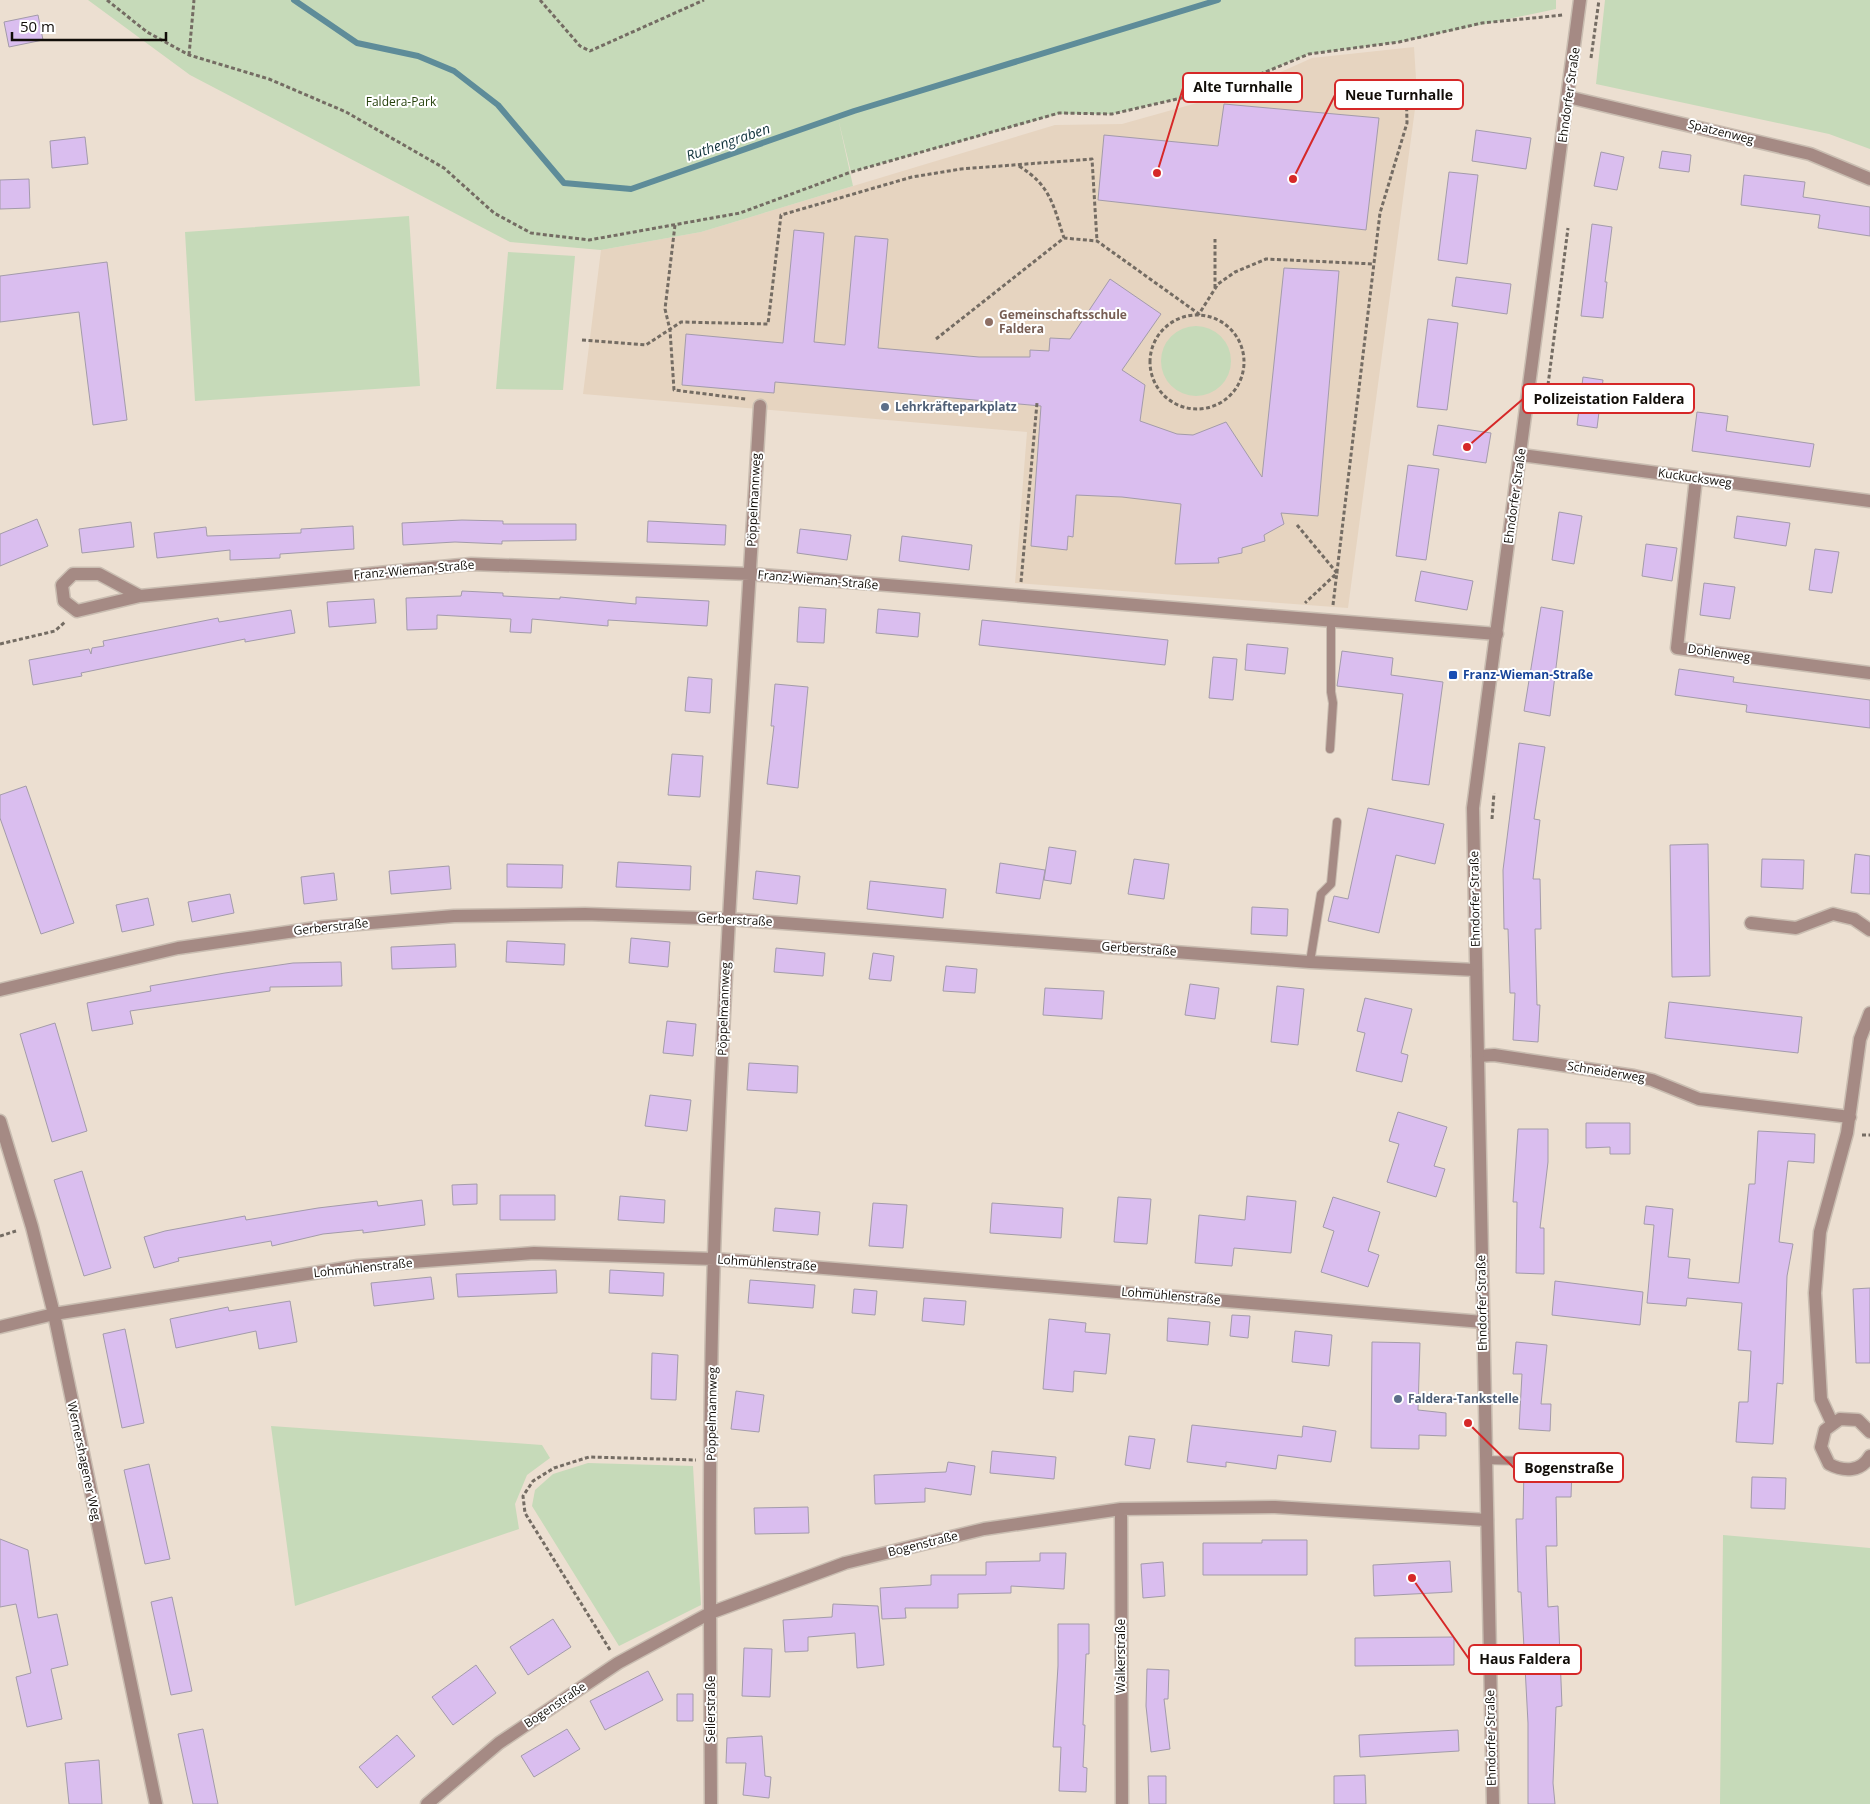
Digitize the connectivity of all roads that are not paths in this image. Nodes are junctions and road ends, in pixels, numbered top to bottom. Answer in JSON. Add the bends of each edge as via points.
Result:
{"nodes":[{"id":1,"x":1580,"y":0,"type":"edge"},
{"id":2,"x":1568,"y":97,"type":"junction"},
{"id":3,"x":1870,"y":178,"type":"edge"},
{"id":4,"x":760,"y":406,"type":"road end"},
{"id":5,"x":1521,"y":455,"type":"junction"},
{"id":6,"x":1696,"y":478,"type":"junction"},
{"id":7,"x":1870,"y":501,"type":"edge"},
{"id":8,"x":750,"y":574,"type":"junction"},
{"id":9,"x":140,"y":596,"type":"junction"},
{"id":10,"x":1331,"y":621,"type":"junction"},
{"id":11,"x":1497,"y":634,"type":"junction"},
{"id":12,"x":1870,"y":673,"type":"edge"},
{"id":13,"x":1330,"y":749,"type":"dead end"},
{"id":14,"x":1337,"y":822,"type":"dead end"},
{"id":15,"x":728,"y":919,"type":"junction"},
{"id":16,"x":1751,"y":923,"type":"dead end"},
{"id":17,"x":1870,"y":930,"type":"edge"},
{"id":18,"x":1310,"y":962,"type":"junction"},
{"id":19,"x":1476,"y":970,"type":"junction"},
{"id":20,"x":0,"y":990,"type":"edge"},
{"id":21,"x":1870,"y":1013,"type":"edge"},
{"id":22,"x":1478,"y":1056,"type":"junction"},
{"id":23,"x":1850,"y":1117,"type":"junction"},
{"id":24,"x":0,"y":1121,"type":"edge"},
{"id":25,"x":714,"y":1259,"type":"junction"},
{"id":26,"x":54,"y":1314,"type":"junction"},
{"id":27,"x":1483,"y":1322,"type":"junction"},
{"id":28,"x":0,"y":1326,"type":"edge"},
{"id":29,"x":1832,"y":1423,"type":"junction"},
{"id":30,"x":1870,"y":1432,"type":"edge"},
{"id":31,"x":1870,"y":1456,"type":"edge"},
{"id":32,"x":1486,"y":1460,"type":"junction"},
{"id":33,"x":1524,"y":1462,"type":"dead end"},
{"id":34,"x":1121,"y":1509,"type":"junction"},
{"id":35,"x":1487,"y":1520,"type":"junction"},
{"id":36,"x":710,"y":1613,"type":"junction"},
{"id":37,"x":156,"y":1804,"type":"edge"},
{"id":38,"x":427,"y":1804,"type":"edge"},
{"id":39,"x":711,"y":1804,"type":"edge"},
{"id":40,"x":1122,"y":1804,"type":"edge"},
{"id":41,"x":1493,"y":1804,"type":"edge"}],
"edges":[{"from":1,"to":2,"type":"street","name":"Ehndorfer Straße"},
{"from":2,"to":3,"type":"street","name":"Spatzenweg","via":[[1810,154]]},
{"from":2,"to":5,"type":"street","name":"Ehndorfer Straße"},
{"from":4,"to":8,"type":"street","name":"Pöppelmannweg"},
{"from":5,"to":6,"type":"street","name":"Kuckucksweg"},
{"from":5,"to":11,"type":"street","name":"Ehndorfer Straße"},
{"from":6,"to":7,"type":"street","name":"Kuckucksweg"},
{"from":6,"to":12,"type":"street","name":"Dohlenweg","via":[[1677,648]]},
{"from":8,"to":9,"type":"street","name":"Franz-Wieman-Straße","via":[[471,564]]},
{"from":8,"to":10,"type":"street","name":"Franz-Wieman-Straße"},
{"from":8,"to":15,"type":"street","name":"Pöppelmannweg"},
{"from":9,"to":9,"type":"street","name":"Franz-Wieman-Straße","via":[[99,574],[73,574],[62,585],[64,601],[77,611]]},
{"from":10,"to":11,"type":"street","name":"Franz-Wieman-Straße"},
{"from":10,"to":13,"type":"lane","via":[[1333,703]]},
{"from":11,"to":19,"type":"street","name":"Ehndorfer Straße","via":[[1473,808]]},
{"from":14,"to":18,"type":"lane","via":[[1331,884],[1321,894]]},
{"from":15,"to":18,"type":"street","name":"Gerberstraße"},
{"from":15,"to":20,"type":"street","name":"Gerberstraße","via":[[585,914],[463,916],[323,927],[178,948]]},
{"from":15,"to":25,"type":"street","name":"Pöppelmannweg"},
{"from":16,"to":17,"type":"street","via":[[1796,928],[1833,914],[1854,919]]},
{"from":18,"to":19,"type":"street","name":"Gerberstraße"},
{"from":19,"to":22,"type":"street","name":"Ehndorfer Straße"},
{"from":21,"to":23,"type":"street","via":[[1860,1039]]},
{"from":22,"to":23,"type":"street","name":"Schneiderweg","via":[[1634,1076],[1699,1099]]},
{"from":22,"to":27,"type":"street","name":"Ehndorfer Straße"},
{"from":23,"to":29,"type":"street","via":[[1820,1232],[1815,1292],[1822,1399]]},
{"from":24,"to":26,"type":"street","name":"Wernershagener Weg"},
{"from":25,"to":26,"type":"street","name":"Lohmühlenstraße","via":[[534,1253],[358,1266]]},
{"from":25,"to":27,"type":"street","name":"Lohmühlenstraße"},
{"from":25,"to":36,"type":"street","name":"Pöppelmannweg"},
{"from":26,"to":28,"type":"street","name":"Lohmühlenstraße"},
{"from":26,"to":37,"type":"street","name":"Wernershagener Weg"},
{"from":27,"to":32,"type":"street","name":"Ehndorfer Straße"},
{"from":29,"to":30,"type":"street","via":[[1849,1418],[1858,1420]]},
{"from":29,"to":31,"type":"street","via":[[1822,1438],[1821,1448],[1829,1464],[1854,1469],[1862,1466]]},
{"from":32,"to":33,"type":"lane"},
{"from":32,"to":35,"type":"street","name":"Ehndorfer Straße"},
{"from":34,"to":35,"type":"street","name":"Bogenstraße","via":[[1275,1507]]},
{"from":34,"to":36,"type":"street","name":"Bogenstraße","via":[[984,1529],[845,1563]]},
{"from":34,"to":40,"type":"street","name":"Walkerstraße"},
{"from":35,"to":41,"type":"street","name":"Ehndorfer Straße"},
{"from":36,"to":38,"type":"street","name":"Bogenstraße","via":[[618,1663],[498,1743]]},
{"from":36,"to":39,"type":"street","name":"Seilerstraße"}]}
